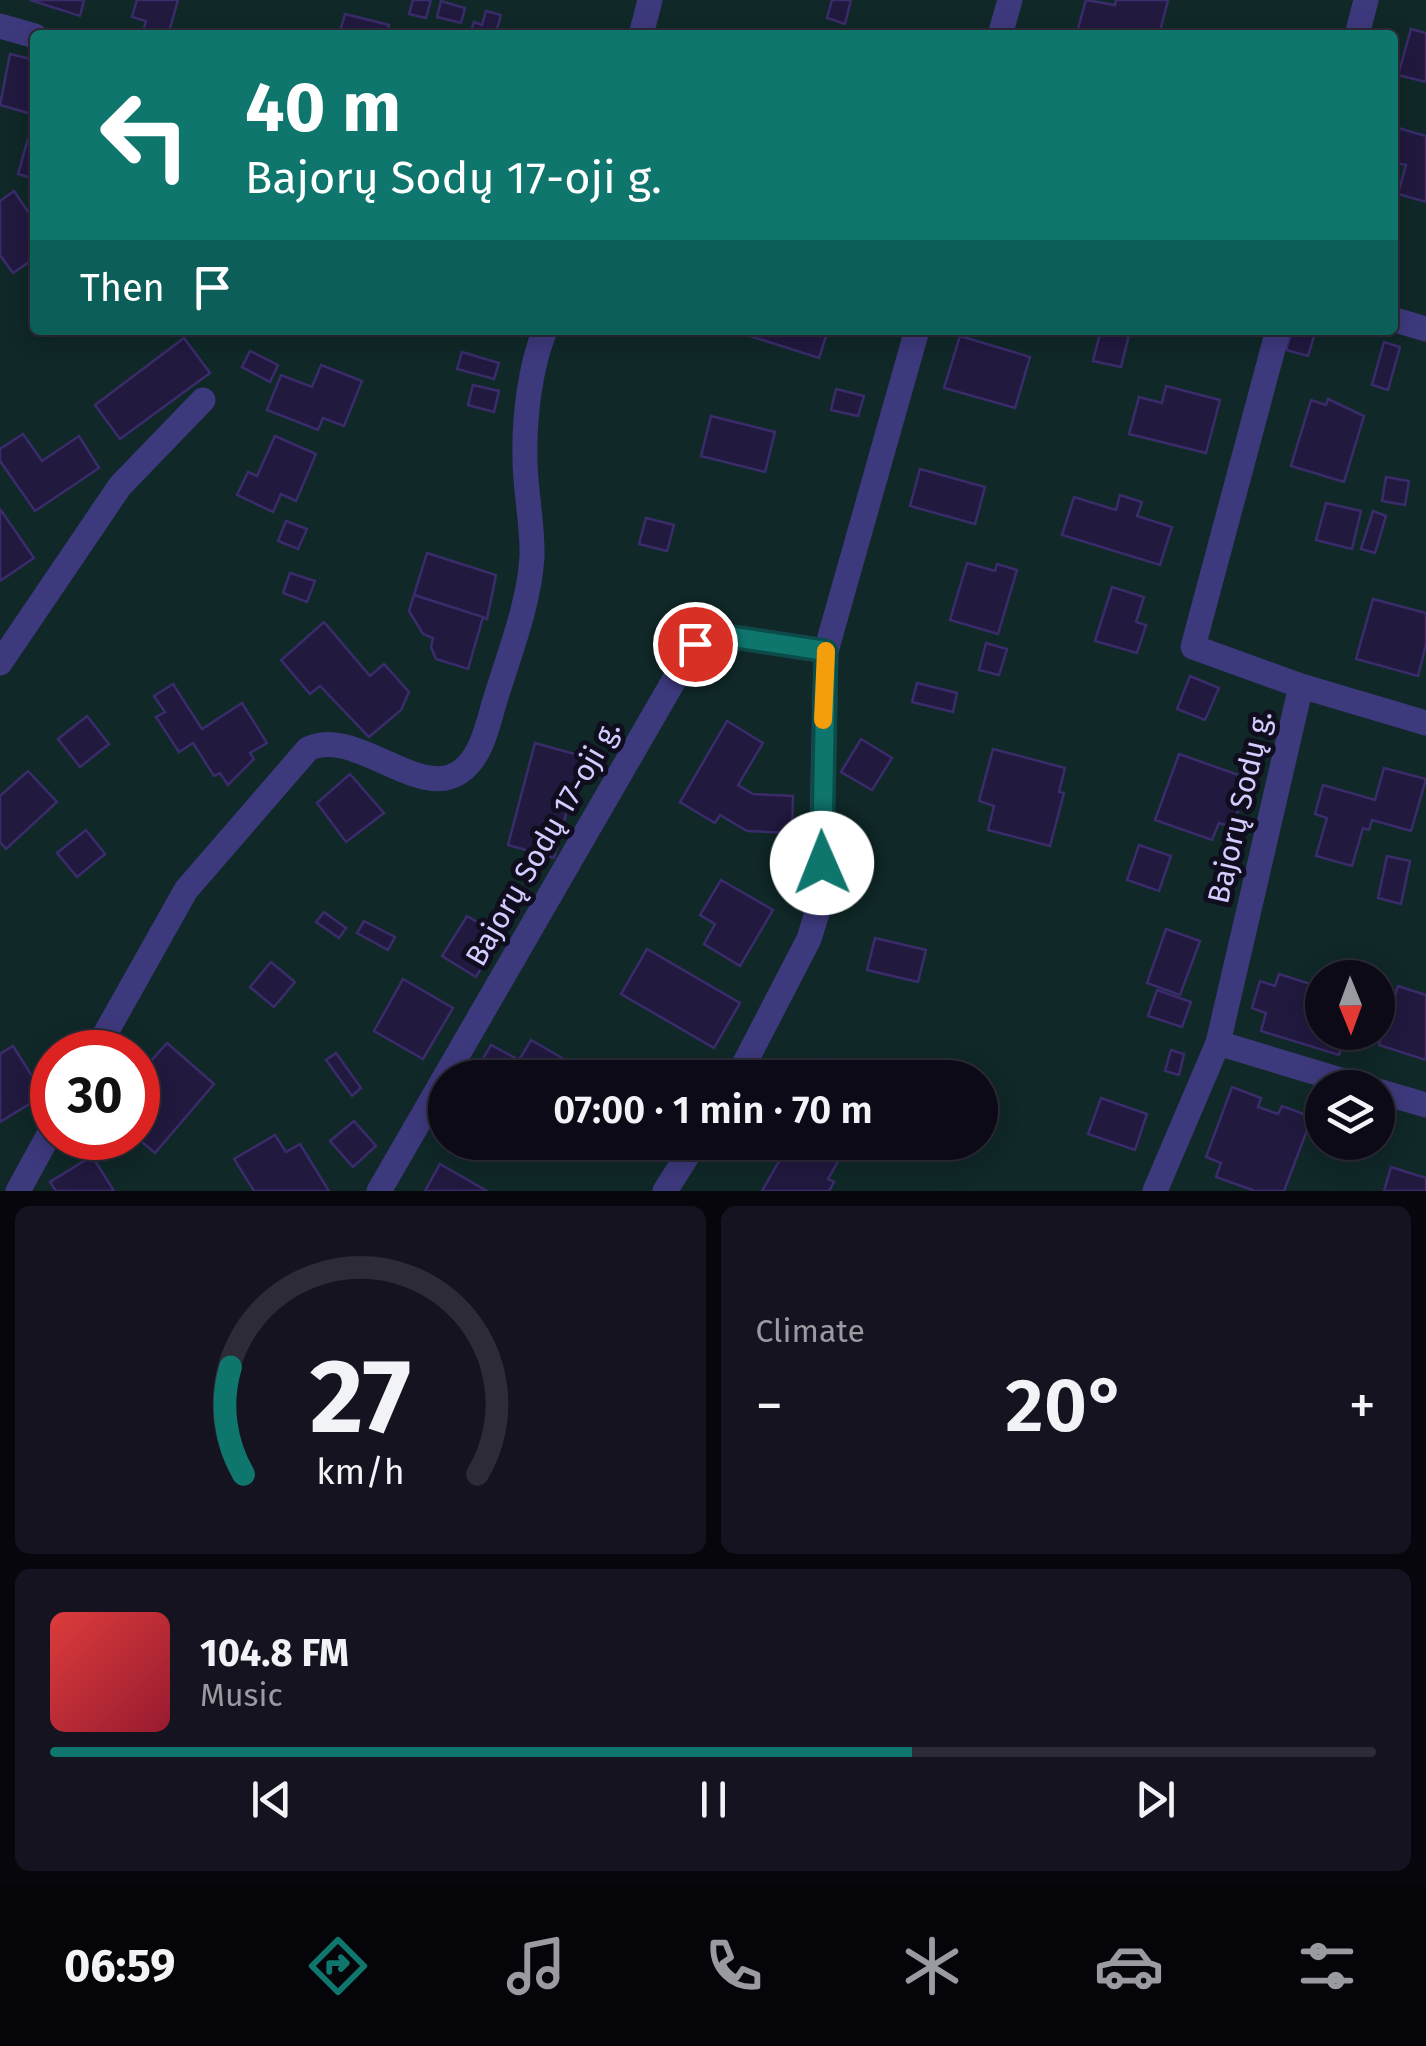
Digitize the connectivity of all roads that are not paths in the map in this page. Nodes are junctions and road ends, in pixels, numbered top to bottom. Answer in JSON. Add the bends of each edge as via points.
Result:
{"nodes":[{"id":1,"x":650,"y":0,"type":"edge"},
{"id":2,"x":1010,"y":0,"type":"edge"},
{"id":3,"x":1366,"y":0,"type":"edge"},
{"id":4,"x":0,"y":26,"type":"edge"},
{"id":5,"x":642,"y":30,"type":"edge"},
{"id":6,"x":1001,"y":30,"type":"edge"},
{"id":7,"x":1358,"y":30,"type":"edge"},
{"id":8,"x":30,"y":35,"type":"edge"},
{"id":9,"x":1398,"y":321,"type":"edge"},
{"id":10,"x":1426,"y":329,"type":"edge"},
{"id":11,"x":543,"y":335,"type":"edge"},
{"id":12,"x":916,"y":335,"type":"edge"},
{"id":13,"x":1277,"y":335,"type":"edge"},
{"id":14,"x":203,"y":400,"type":"dead end"},
{"id":15,"x":826,"y":651,"type":"junction"},
{"id":16,"x":0,"y":662,"type":"edge"},
{"id":17,"x":1301,"y":686,"type":"junction"},
{"id":18,"x":1426,"y":723,"type":"edge"},
{"id":19,"x":107,"y":1030,"type":"edge"},
{"id":20,"x":1218,"y":1042,"type":"junction"},
{"id":21,"x":746,"y":1060,"type":"edge"},
{"id":22,"x":1309,"y":1070,"type":"edge"},
{"id":23,"x":1395,"y":1095,"type":"edge"},
{"id":24,"x":1426,"y":1105,"type":"edge"},
{"id":25,"x":35,"y":1160,"type":"edge"},
{"id":26,"x":685,"y":1160,"type":"edge"},
{"id":27,"x":18,"y":1191,"type":"edge"},
{"id":28,"x":379,"y":1191,"type":"edge"},
{"id":29,"x":665,"y":1191,"type":"edge"},
{"id":30,"x":1155,"y":1191,"type":"edge"}],
"edges":[{"from":1,"to":5,"type":"street"},
{"from":2,"to":6,"type":"street"},
{"from":3,"to":7,"type":"street"},
{"from":4,"to":8,"type":"street"},
{"from":9,"to":10,"type":"street"},
{"from":11,"to":19,"type":"street","via":[[524,456],[532,557],[522,614],[472,760],[443,778],[346,746],[322,742],[308,749],[186,890]]},
{"from":12,"to":15,"type":"street"},
{"from":13,"to":17,"type":"street","name":"Bajorų Sodų g.","via":[[1193,646]]},
{"from":14,"to":16,"type":"street","via":[[120,486]]},
{"from":15,"to":21,"type":"street","via":[[820,902],[809,939]]},
{"from":15,"to":28,"type":"street","name":"Bajorų Sodų 17-oji g.","via":[[713,634],[695,644]]},
{"from":17,"to":18,"type":"street"},
{"from":17,"to":20,"type":"street","name":"Bajorų Sodų g."},
{"from":20,"to":22,"type":"street"},
{"from":20,"to":30,"type":"street","name":"Bajorų Sodų g."},
{"from":23,"to":24,"type":"street"},
{"from":25,"to":27,"type":"street"},
{"from":26,"to":29,"type":"street"}]}
